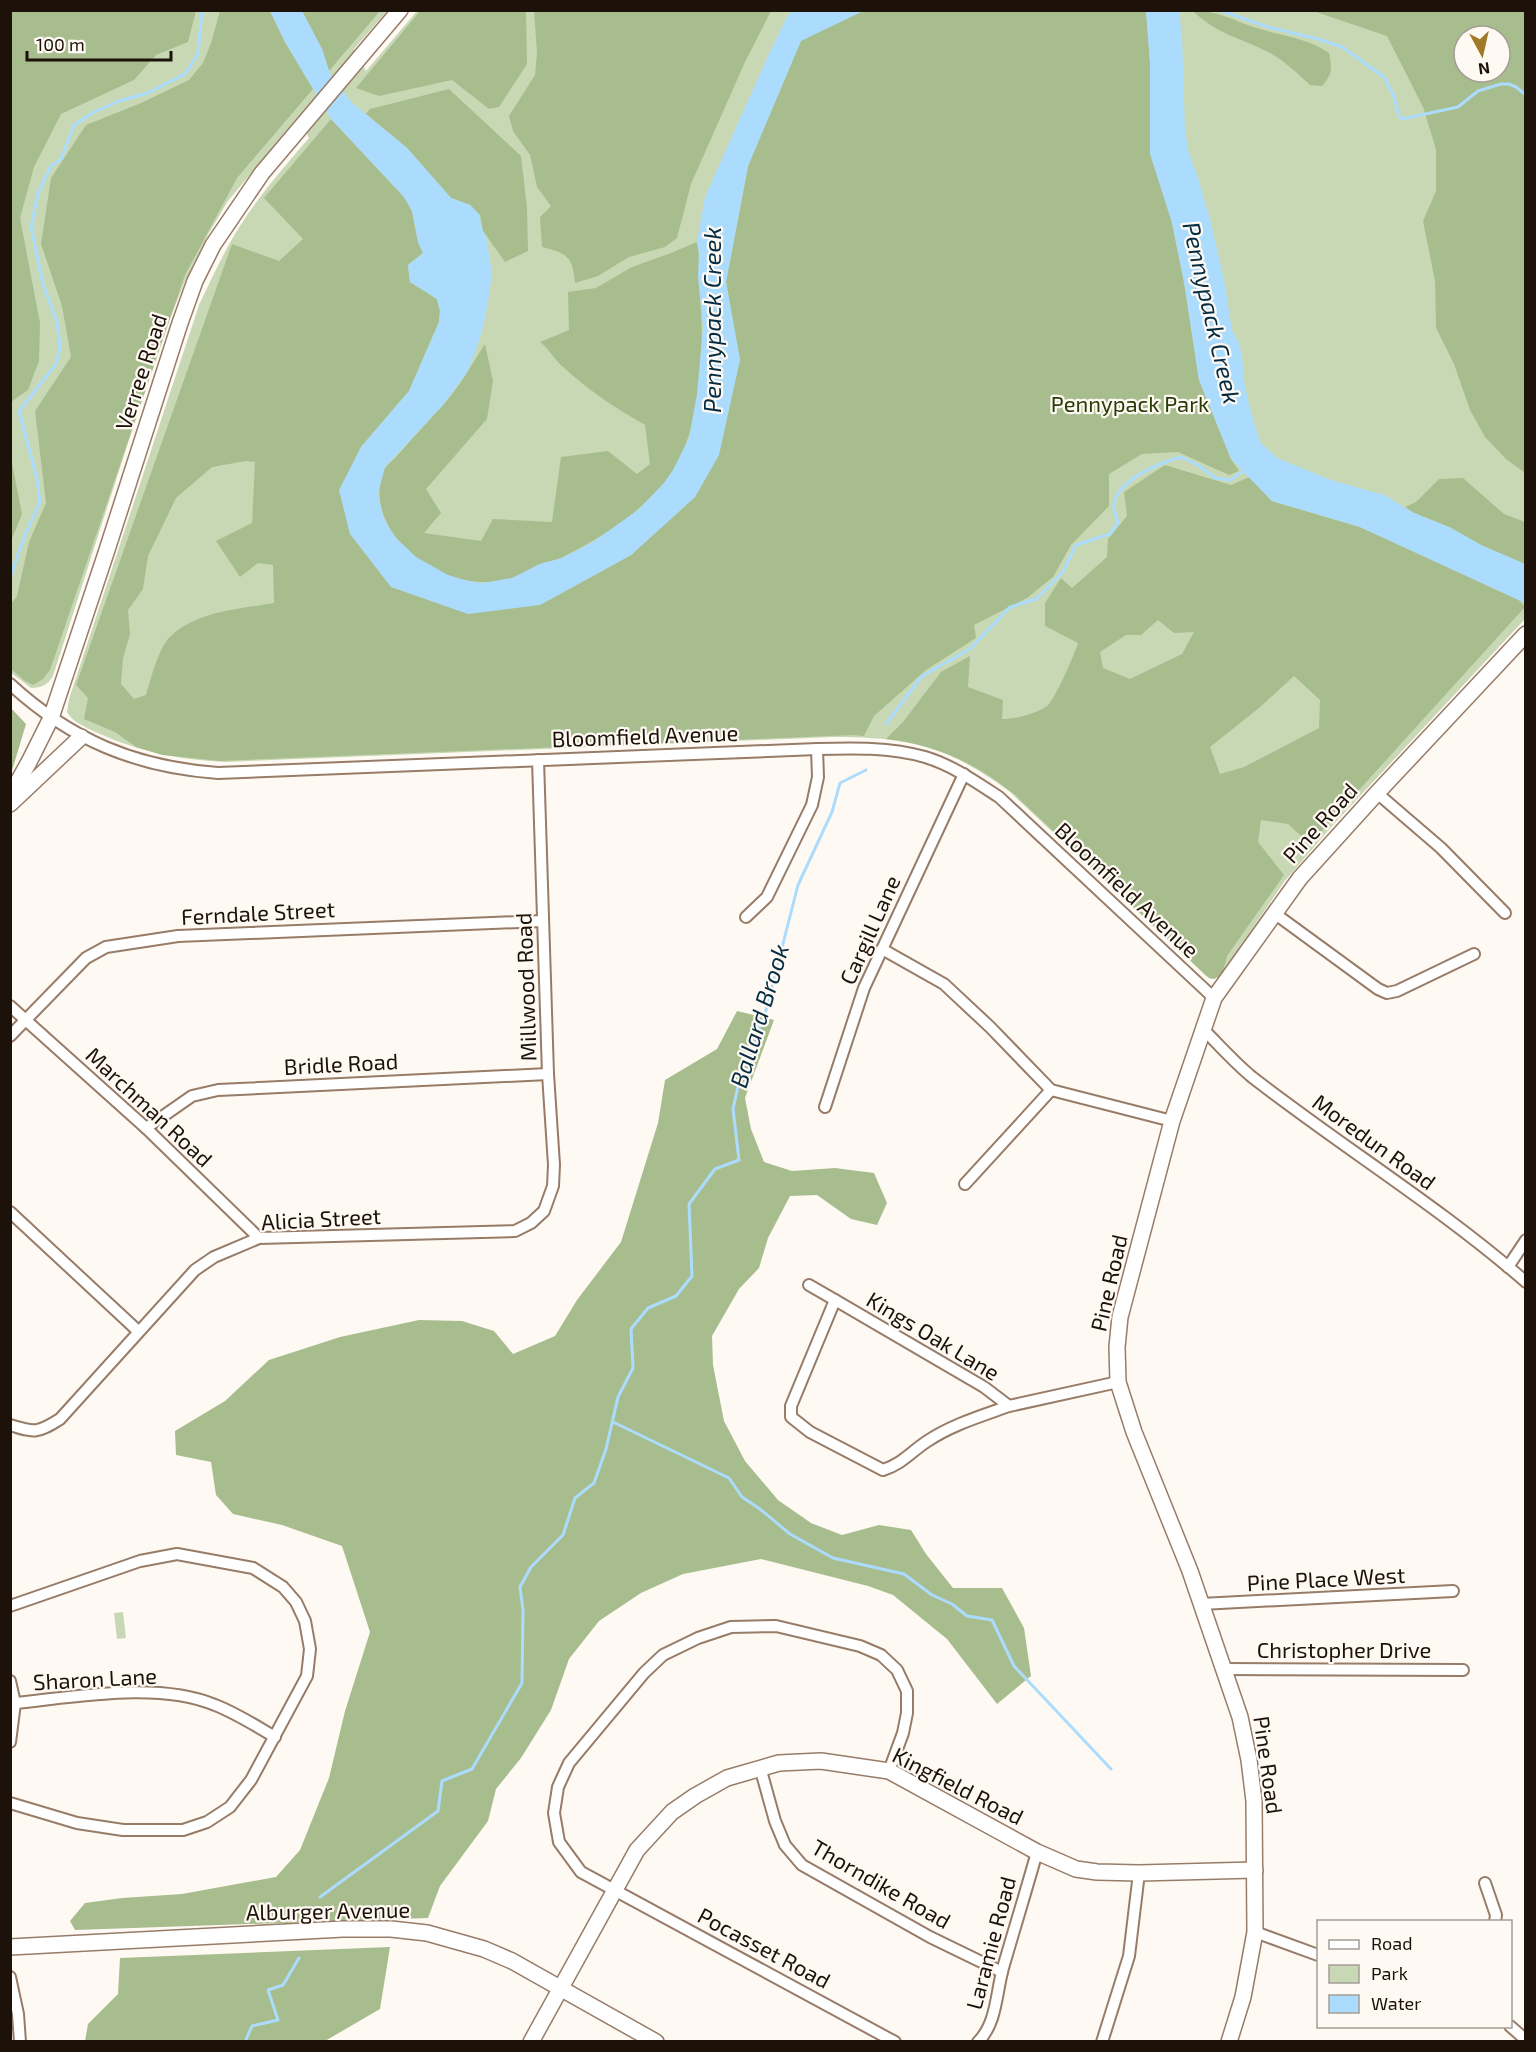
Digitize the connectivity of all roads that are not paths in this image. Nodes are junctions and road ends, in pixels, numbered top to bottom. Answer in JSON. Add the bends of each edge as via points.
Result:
{"nodes":[{"id":1,"x":400,"y":10,"type":"edge"},
{"id":2,"x":1526,"y":634,"type":"edge"},
{"id":3,"x":10,"y":684,"type":"edge"},
{"id":4,"x":51,"y":718,"type":"junction"},
{"id":5,"x":81,"y":737,"type":"junction"},
{"id":6,"x":818,"y":749,"type":"junction"},
{"id":7,"x":538,"y":760,"type":"junction"},
{"id":8,"x":964,"y":774,"type":"junction"},
{"id":9,"x":1377,"y":793,"type":"junction"},
{"id":10,"x":10,"y":796,"type":"edge"},
{"id":11,"x":10,"y":804,"type":"edge"},
{"id":12,"x":1274,"y":913,"type":"junction"},
{"id":13,"x":1505,"y":913,"type":"dead end"},
{"id":14,"x":746,"y":917,"type":"dead end"},
{"id":15,"x":543,"y":921,"type":"junction"},
{"id":16,"x":882,"y":949,"type":"junction"},
{"id":17,"x":1474,"y":954,"type":"dead end"},
{"id":18,"x":1214,"y":998,"type":"junction"},
{"id":19,"x":10,"y":1006,"type":"edge"},
{"id":20,"x":25,"y":1019,"type":"junction"},
{"id":21,"x":1203,"y":1029,"type":"junction"},
{"id":22,"x":10,"y":1036,"type":"edge"},
{"id":23,"x":548,"y":1074,"type":"junction"},
{"id":24,"x":1051,"y":1090,"type":"junction"},
{"id":25,"x":825,"y":1107,"type":"dead end"},
{"id":26,"x":1172,"y":1121,"type":"junction"},
{"id":27,"x":146,"y":1128,"type":"junction"},
{"id":28,"x":965,"y":1184,"type":"dead end"},
{"id":29,"x":544,"y":1211,"type":"joint"},
{"id":30,"x":10,"y":1212,"type":"edge"},
{"id":31,"x":259,"y":1238,"type":"junction"},
{"id":32,"x":1526,"y":1240,"type":"edge"},
{"id":33,"x":1508,"y":1267,"type":"junction"},
{"id":34,"x":1526,"y":1282,"type":"edge"},
{"id":35,"x":809,"y":1285,"type":"dead end"},
{"id":36,"x":835,"y":1300,"type":"junction"},
{"id":37,"x":138,"y":1331,"type":"junction"},
{"id":38,"x":1118,"y":1382,"type":"junction"},
{"id":39,"x":1009,"y":1406,"type":"junction"},
{"id":40,"x":10,"y":1425,"type":"edge"},
{"id":41,"x":1453,"y":1592,"type":"dead end"},
{"id":42,"x":1201,"y":1604,"type":"junction"},
{"id":43,"x":10,"y":1606,"type":"edge"},
{"id":44,"x":1224,"y":1669,"type":"junction"},
{"id":45,"x":1463,"y":1670,"type":"dead end"},
{"id":46,"x":10,"y":1681,"type":"edge"},
{"id":47,"x":15,"y":1703,"type":"junction"},
{"id":48,"x":275,"y":1737,"type":"junction"},
{"id":49,"x":10,"y":1742,"type":"edge"},
{"id":50,"x":760,"y":1767,"type":"junction"},
{"id":51,"x":889,"y":1772,"type":"junction"},
{"id":52,"x":10,"y":1803,"type":"edge"},
{"id":53,"x":1037,"y":1852,"type":"junction"},
{"id":54,"x":1255,"y":1870,"type":"junction"},
{"id":55,"x":1139,"y":1873,"type":"junction"},
{"id":56,"x":1485,"y":1883,"type":"dead end"},
{"id":57,"x":614,"y":1890,"type":"junction"},
{"id":58,"x":1495,"y":1920,"type":"edge"},
{"id":59,"x":1255,"y":1932,"type":"junction"},
{"id":60,"x":10,"y":1947,"type":"edge"},
{"id":61,"x":1317,"y":1955,"type":"edge"},
{"id":62,"x":1002,"y":1972,"type":"junction"},
{"id":63,"x":10,"y":1977,"type":"edge"},
{"id":64,"x":560,"y":1989,"type":"junction"},
{"id":65,"x":1511,"y":2028,"type":"edge"},
{"id":66,"x":1524,"y":2040,"type":"edge"},
{"id":67,"x":20,"y":2042,"type":"edge"},
{"id":68,"x":531,"y":2042,"type":"edge"},
{"id":69,"x":656,"y":2042,"type":"edge"},
{"id":70,"x":895,"y":2042,"type":"edge"},
{"id":71,"x":978,"y":2042,"type":"edge"},
{"id":72,"x":1102,"y":2042,"type":"edge"},
{"id":73,"x":1229,"y":2042,"type":"edge"}],
"edges":[{"from":1,"to":4,"type":"street","name":"Verree Road","via":[[262,172],[213,245],[195,281]]},
{"from":2,"to":9,"type":"street","name":"Pine Road"},
{"from":3,"to":4,"type":"street","name":"Bloomfield Avenue"},
{"from":4,"to":5,"type":"street","name":"Bloomfield Avenue"},
{"from":4,"to":10,"type":"street","name":"Verree Road"},
{"from":5,"to":7,"type":"street","name":"Bloomfield Avenue","via":[[176,769],[218,773]]},
{"from":5,"to":11,"type":"street"},
{"from":6,"to":7,"type":"street","name":"Bloomfield Avenue"},
{"from":6,"to":8,"type":"street","name":"Bloomfield Avenue","via":[[900,751]]},
{"from":6,"to":14,"type":"street","via":[[812,805],[767,897]]},
{"from":7,"to":15,"type":"street","name":"Millwood Road"},
{"from":8,"to":16,"type":"street","name":"Cargill Lane"},
{"from":8,"to":18,"type":"street","name":"Bloomfield Avenue","via":[[999,797]]},
{"from":9,"to":12,"type":"street","name":"Pine Road","via":[[1300,878]]},
{"from":9,"to":13,"type":"street","via":[[1441,848]]},
{"from":12,"to":17,"type":"street","via":[[1387,993]]},
{"from":12,"to":18,"type":"street","name":"Pine Road"},
{"from":15,"to":20,"type":"street","name":"Ferndale Street","via":[[178,936],[106,947],[86,958]]},
{"from":15,"to":23,"type":"street","name":"Millwood Road"},
{"from":16,"to":24,"type":"street","via":[[944,984]]},
{"from":16,"to":25,"type":"street","name":"Cargill Lane","via":[[864,988]]},
{"from":18,"to":21,"type":"street","name":"Pine Road"},
{"from":19,"to":20,"type":"street","name":"Marchman Road"},
{"from":20,"to":22,"type":"street","name":"Ferndale Street"},
{"from":20,"to":27,"type":"street","name":"Marchman Road"},
{"from":21,"to":26,"type":"street","name":"Pine Road"},
{"from":21,"to":33,"type":"street","name":"Moredun Road","via":[[1250,1075]]},
{"from":23,"to":27,"type":"street","name":"Bridle Road","via":[[218,1090],[192,1096]]},
{"from":23,"to":29,"type":"street","name":"Millwood Road","via":[[554,1165],[553,1186]]},
{"from":24,"to":26,"type":"street"},
{"from":24,"to":28,"type":"street"},
{"from":26,"to":38,"type":"street","name":"Pine Road","via":[[1120,1317]]},
{"from":27,"to":31,"type":"street","name":"Marchman Road"},
{"from":29,"to":31,"type":"street","name":"Alicia Street","via":[[515,1231]]},
{"from":30,"to":37,"type":"street"},
{"from":31,"to":37,"type":"street","name":"Alicia Street","via":[[195,1269]]},
{"from":32,"to":33,"type":"street"},
{"from":33,"to":34,"type":"street","name":"Moredun Road"},
{"from":35,"to":36,"type":"street","name":"Kings Oak Lane"},
{"from":36,"to":39,"type":"street","name":"Kings Oak Lane","via":[[984,1387]]},
{"from":36,"to":39,"type":"street","name":"Kings Oak Lane","via":[[791,1406],[791,1417],[810,1432],[883,1470],[896,1466],[927,1441],[952,1428]]},
{"from":37,"to":40,"type":"street","name":"Alicia Street","via":[[60,1419],[42,1431]]},
{"from":38,"to":39,"type":"street","name":"Kings Oak Lane"},
{"from":38,"to":42,"type":"street","name":"Pine Road"},
{"from":41,"to":42,"type":"street","name":"Pine Place West"},
{"from":42,"to":44,"type":"street","name":"Pine Road"},
{"from":43,"to":48,"type":"street","via":[[140,1561],[177,1554],[253,1568],[283,1587],[296,1602],[305,1621],[310,1649],[307,1676]]},
{"from":44,"to":45,"type":"street","name":"Christopher Drive"},
{"from":44,"to":54,"type":"street","name":"Pine Road","via":[[1249,1760]]},
{"from":46,"to":47,"type":"street"},
{"from":47,"to":48,"type":"street","name":"Sharon Lane","via":[[120,1693],[182,1695],[214,1704]]},
{"from":47,"to":49,"type":"street"},
{"from":48,"to":52,"type":"street","via":[[231,1807],[207,1822],[183,1830],[123,1830],[77,1823]]},
{"from":50,"to":51,"type":"street","name":"Kingfield Road","via":[[820,1761]]},
{"from":50,"to":57,"type":"street","name":"Kingfield Road","via":[[711,1786],[672,1812],[637,1850]]},
{"from":50,"to":62,"type":"street","name":"Thorndike Road","via":[[785,1845],[802,1865]]},
{"from":51,"to":53,"type":"street","name":"Kingfield Road"},
{"from":51,"to":57,"type":"street","name":"Pocasset Road","via":[[903,1733],[907,1691],[897,1670],[881,1655],[860,1646],[776,1626],[731,1627],[698,1638],[663,1655],[644,1673],[569,1763],[558,1787],[554,1813],[559,1842],[581,1872]]},
{"from":53,"to":55,"type":"street","name":"Kingfield Road","via":[[1076,1869]]},
{"from":53,"to":62,"type":"street","name":"Laramie Road"},
{"from":54,"to":55,"type":"street","name":"Kingfield Road"},
{"from":54,"to":59,"type":"street","name":"Pine Road"},
{"from":55,"to":72,"type":"street","via":[[1129,1956]]},
{"from":56,"to":58,"type":"street"},
{"from":57,"to":64,"type":"street","name":"Kingfield Road"},
{"from":57,"to":70,"type":"street","name":"Pocasset Road"},
{"from":59,"to":61,"type":"street"},
{"from":59,"to":73,"type":"street","name":"Pine Road","via":[[1243,1997]]},
{"from":60,"to":64,"type":"street","name":"Alburger Avenue","via":[[391,1929],[484,1949]]},
{"from":62,"to":71,"type":"street","name":"Laramie Road","via":[[993,2014]]},
{"from":63,"to":67,"type":"street"},
{"from":64,"to":68,"type":"street","name":"Kingfield Road"},
{"from":64,"to":69,"type":"street","name":"Alburger Avenue"},
{"from":65,"to":66,"type":"street"}]}
